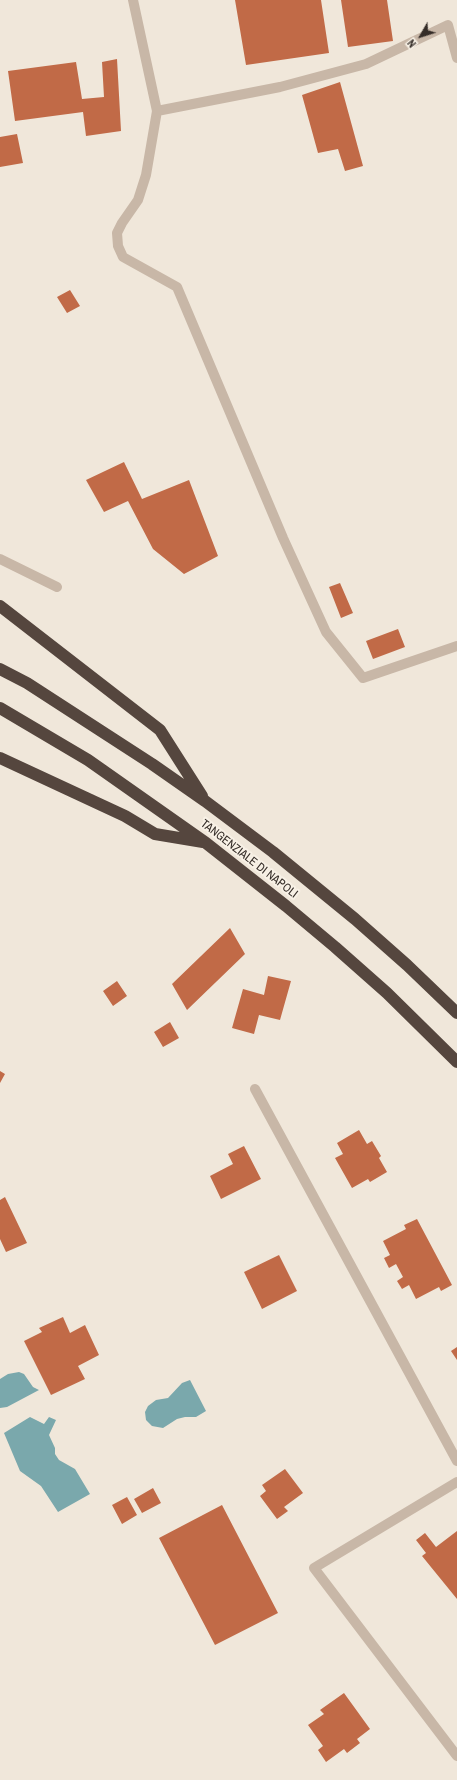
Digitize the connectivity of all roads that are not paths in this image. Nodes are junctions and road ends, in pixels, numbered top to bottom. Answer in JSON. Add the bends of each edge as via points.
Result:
{"nodes":[{"id":1,"x":133,"y":0,"type":"edge"},
{"id":2,"x":457,"y":58,"type":"edge"},
{"id":3,"x":157,"y":111,"type":"junction"},
{"id":4,"x":0,"y":559,"type":"edge"},
{"id":5,"x":57,"y":587,"type":"dead end"},
{"id":6,"x":0,"y":606,"type":"edge"},
{"id":7,"x":457,"y":646,"type":"edge"},
{"id":8,"x":0,"y":669,"type":"edge"},
{"id":9,"x":0,"y":708,"type":"edge"},
{"id":10,"x":0,"y":758,"type":"edge"},
{"id":11,"x":205,"y":801,"type":"junction"},
{"id":12,"x":206,"y":843,"type":"junction"},
{"id":13,"x":457,"y":1013,"type":"edge"},
{"id":14,"x":457,"y":1062,"type":"edge"},
{"id":15,"x":256,"y":1089,"type":"dead end"},
{"id":16,"x":457,"y":1461,"type":"edge"},
{"id":17,"x":457,"y":1482,"type":"edge"},
{"id":18,"x":457,"y":1756,"type":"edge"}],
"edges":[{"from":1,"to":3,"type":"street"},
{"from":2,"to":3,"type":"street","via":[[448,25],[366,64],[280,87]]},
{"from":3,"to":7,"type":"street","via":[[146,176],[138,200],[117,233],[118,246],[123,257],[177,287],[283,538],[326,632],[363,678]]},
{"from":4,"to":5,"type":"street"},
{"from":6,"to":11,"type":"highway","via":[[160,730]]},
{"from":8,"to":11,"type":"highway","name":"TANGENZIALE DI NAPOLI","via":[[98,728]]},
{"from":9,"to":12,"type":"highway","name":"TANGENZIALE DI NAPOLI","via":[[88,760]]},
{"from":10,"to":12,"type":"highway","via":[[125,816],[155,834]]},
{"from":11,"to":13,"type":"highway","name":"TANGENZIALE DI NAPOLI","via":[[355,919]]},
{"from":12,"to":14,"type":"highway","name":"TANGENZIALE DI NAPOLI","via":[[352,962]]},
{"from":15,"to":16,"type":"street"},
{"from":17,"to":18,"type":"street","via":[[314,1568]]}]}
